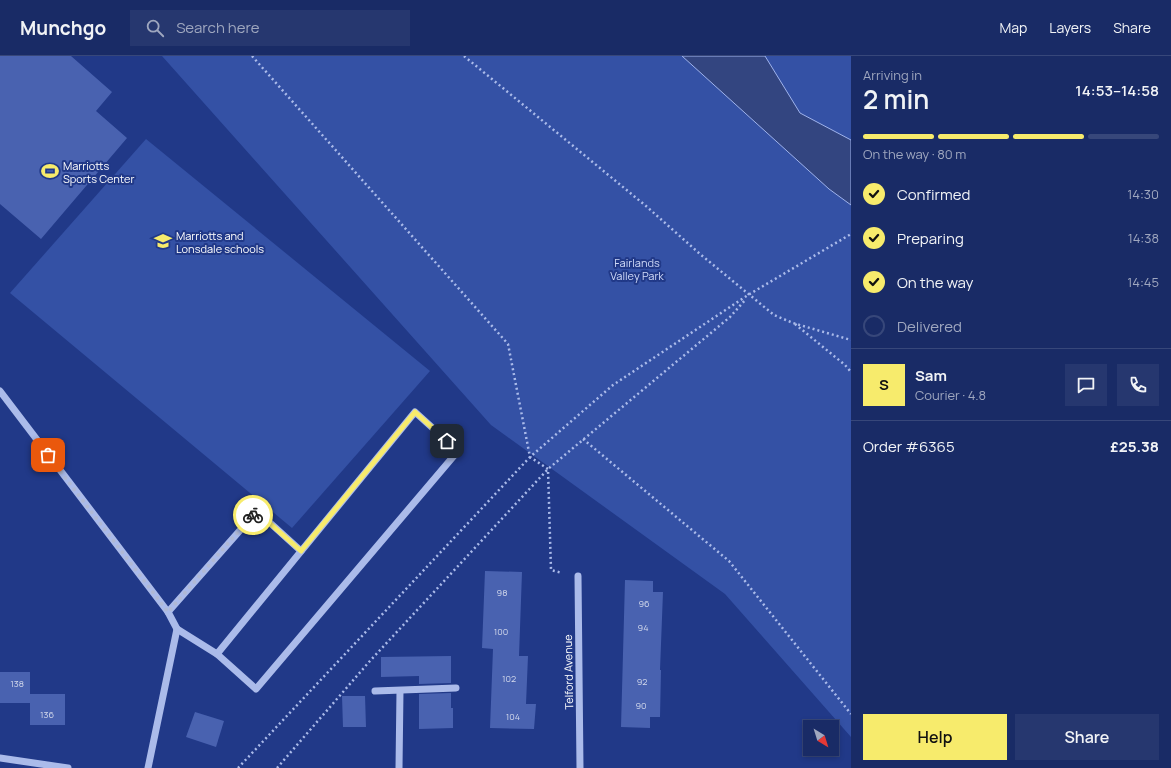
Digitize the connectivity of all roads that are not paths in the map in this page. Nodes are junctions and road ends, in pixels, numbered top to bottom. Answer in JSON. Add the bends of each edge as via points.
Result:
{"nodes":[{"id":1,"x":0,"y":391,"type":"edge"},
{"id":2,"x":301,"y":551,"type":"junction"},
{"id":3,"x":578,"y":576,"type":"road end"},
{"id":4,"x":168,"y":612,"type":"junction"},
{"id":5,"x":177,"y":629,"type":"junction"},
{"id":6,"x":217,"y":654,"type":"junction"},
{"id":7,"x":456,"y":688,"type":"dead end"},
{"id":8,"x":375,"y":691,"type":"dead end"},
{"id":9,"x":400,"y":691,"type":"junction"},
{"id":10,"x":0,"y":758,"type":"edge"},
{"id":11,"x":68,"y":768,"type":"edge"},
{"id":12,"x":148,"y":768,"type":"edge"},
{"id":13,"x":399,"y":768,"type":"edge"},
{"id":14,"x":580,"y":768,"type":"edge"}],
"edges":[{"from":1,"to":4,"type":"street"},
{"from":2,"to":4,"type":"street","via":[[256,511]]},
{"from":2,"to":6,"type":"street"},
{"from":2,"to":6,"type":"street","via":[[415,412],[458,451],[256,689]]},
{"from":3,"to":14,"type":"street","name":"Telford Avenue"},
{"from":4,"to":5,"type":"street"},
{"from":5,"to":6,"type":"street"},
{"from":5,"to":12,"type":"street"},
{"from":7,"to":9,"type":"street"},
{"from":8,"to":9,"type":"street"},
{"from":9,"to":13,"type":"street"},
{"from":10,"to":11,"type":"street"}]}
